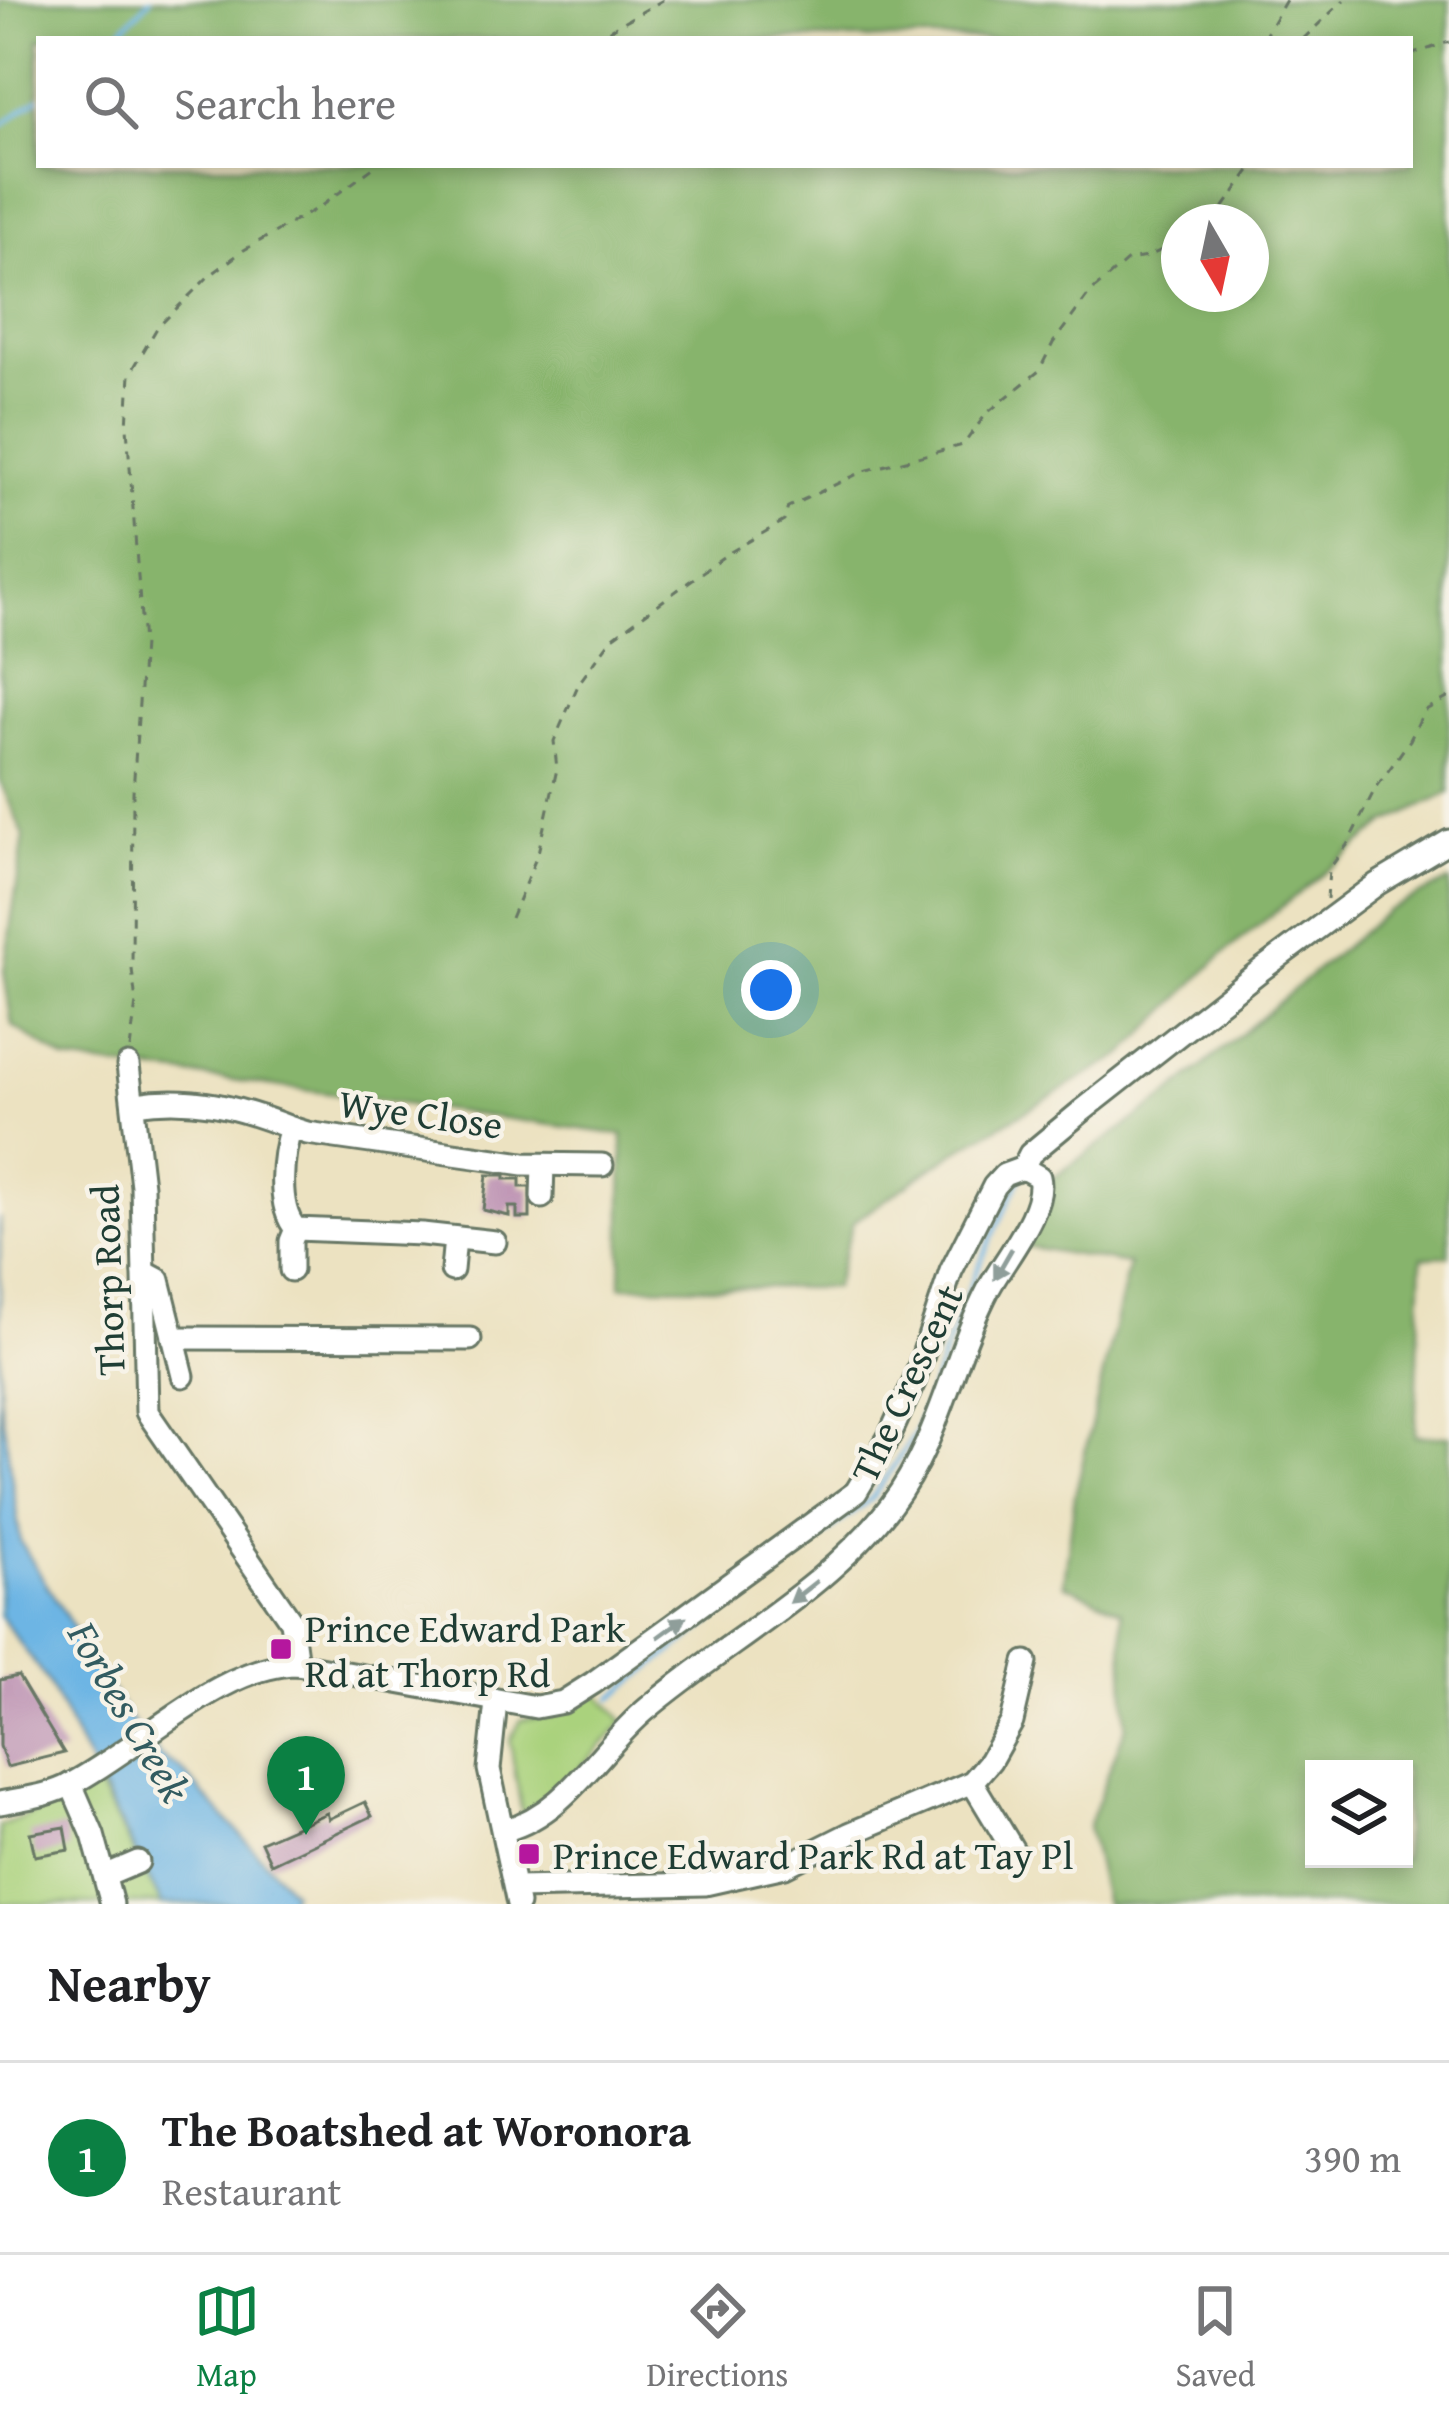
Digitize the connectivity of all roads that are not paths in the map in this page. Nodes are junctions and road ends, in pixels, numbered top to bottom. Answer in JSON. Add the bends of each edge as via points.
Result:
{"nodes":[{"id":1,"x":1449,"y":841,"type":"edge"},
{"id":2,"x":128,"y":1065,"type":"road end"},
{"id":3,"x":135,"y":1104,"type":"junction"},
{"id":4,"x":291,"y":1128,"type":"junction"},
{"id":5,"x":543,"y":1165,"type":"junction"},
{"id":6,"x":602,"y":1165,"type":"dead end"},
{"id":7,"x":1023,"y":1168,"type":"junction"},
{"id":8,"x":542,"y":1197,"type":"dead end"},
{"id":9,"x":296,"y":1228,"type":"junction"},
{"id":10,"x":455,"y":1238,"type":"junction"},
{"id":11,"x":495,"y":1242,"type":"dead end"},
{"id":12,"x":291,"y":1270,"type":"dead end"},
{"id":13,"x":452,"y":1270,"type":"dead end"},
{"id":14,"x":144,"y":1272,"type":"junction"},
{"id":15,"x":173,"y":1338,"type":"junction"},
{"id":16,"x":470,"y":1339,"type":"dead end"},
{"id":17,"x":182,"y":1376,"type":"dead end"},
{"id":18,"x":1026,"y":1663,"type":"dead end"},
{"id":19,"x":297,"y":1664,"type":"junction"},
{"id":20,"x":496,"y":1702,"type":"junction"},
{"id":21,"x":79,"y":1779,"type":"junction"},
{"id":22,"x":972,"y":1783,"type":"junction"},
{"id":23,"x":0,"y":1803,"type":"edge"},
{"id":24,"x":505,"y":1830,"type":"junction"},
{"id":25,"x":1013,"y":1850,"type":"dead end"},
{"id":26,"x":138,"y":1862,"type":"dead end"},
{"id":27,"x":105,"y":1876,"type":"junction"},
{"id":28,"x":684,"y":1895,"type":"edge"},
{"id":29,"x":517,"y":1896,"type":"edge"},
{"id":30,"x":112,"y":1904,"type":"edge"}],
"edges":[{"from":1,"to":7,"type":"street","name":"The Crescent","via":[[1330,919],[1083,1110]]},
{"from":2,"to":3,"type":"street","name":"Thorp Road"},
{"from":3,"to":4,"type":"street","name":"Wye Close","via":[[204,1102]]},
{"from":3,"to":14,"type":"street","name":"Thorp Road"},
{"from":4,"to":5,"type":"street","name":"Wye Close"},
{"from":4,"to":9,"type":"street","name":"Wye Close","via":[[283,1165],[287,1216]]},
{"from":5,"to":6,"type":"street","name":"Wye Close"},
{"from":5,"to":8,"type":"street","name":"Wye Close"},
{"from":20,"to":7,"type":"street","name":"The Crescent","one_way":true,"via":[[563,1702],[856,1492],[914,1382],[951,1271],[994,1186]]},
{"from":7,"to":24,"type":"street","name":"The Crescent","one_way":true,"via":[[1039,1177],[1037,1207],[986,1294],[892,1504],[811,1588],[644,1711],[529,1823]]},
{"from":9,"to":10,"type":"street"},
{"from":9,"to":12,"type":"street","name":"Wye Close"},
{"from":10,"to":11,"type":"street"},
{"from":10,"to":13,"type":"street"},
{"from":14,"to":15,"type":"street","via":[[159,1280]]},
{"from":14,"to":19,"type":"street","name":"Thorp Road","via":[[147,1412],[291,1621]]},
{"from":15,"to":16,"type":"street"},
{"from":15,"to":17,"type":"street"},
{"from":18,"to":22,"type":"street","via":[[1012,1723]]},
{"from":19,"to":20,"type":"street","name":"The Crescent"},
{"from":19,"to":21,"type":"street","via":[[240,1676]]},
{"from":20,"to":24,"type":"street","via":[[489,1769]]},
{"from":21,"to":23,"type":"street"},
{"from":21,"to":27,"type":"street"},
{"from":22,"to":25,"type":"street"},
{"from":22,"to":28,"type":"street","via":[[784,1866]]},
{"from":24,"to":29,"type":"street"},
{"from":26,"to":27,"type":"street"},
{"from":27,"to":30,"type":"street"},
{"from":28,"to":29,"type":"street"}]}
